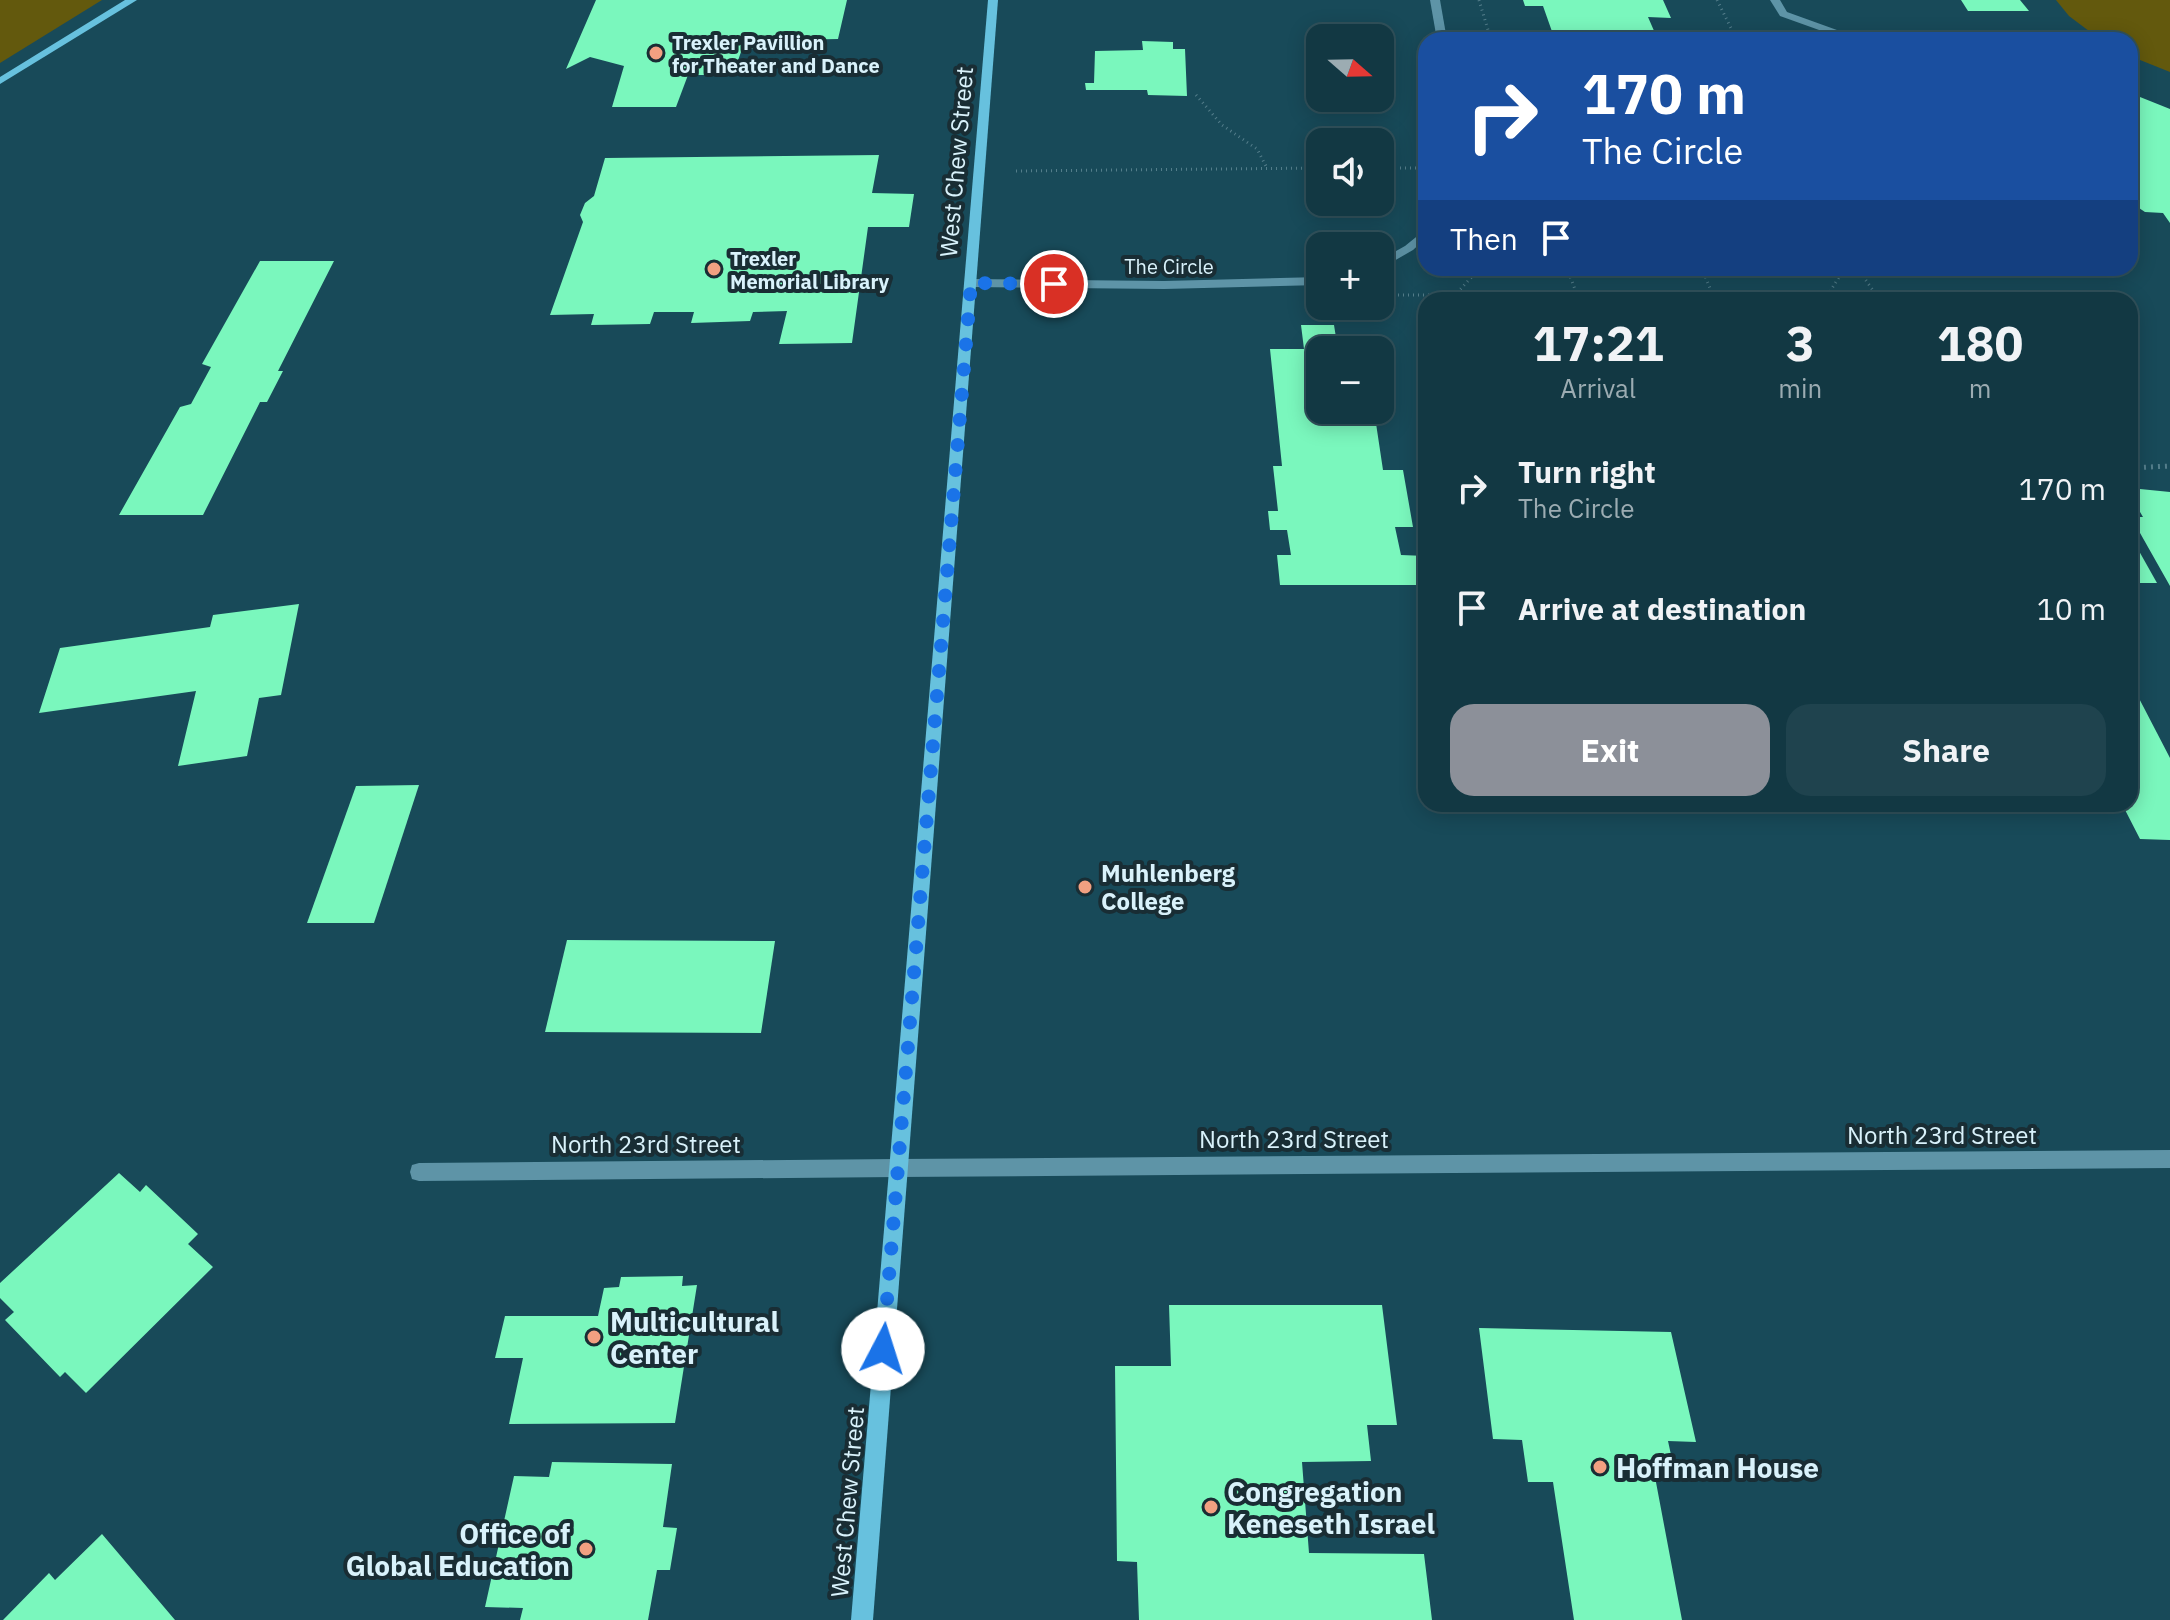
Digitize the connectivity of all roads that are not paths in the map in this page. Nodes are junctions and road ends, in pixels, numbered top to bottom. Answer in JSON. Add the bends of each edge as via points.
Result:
{"nodes":[{"id":1,"x":132,"y":0,"type":"edge"},
{"id":2,"x":993,"y":0,"type":"edge"},
{"id":3,"x":1435,"y":0,"type":"edge"},
{"id":4,"x":1775,"y":0,"type":"edge"},
{"id":5,"x":1441,"y":32,"type":"edge"},
{"id":6,"x":1833,"y":32,"type":"edge"},
{"id":7,"x":0,"y":81,"type":"edge"},
{"id":8,"x":1418,"y":240,"type":"edge"},
{"id":9,"x":1394,"y":257,"type":"edge"},
{"id":10,"x":1306,"y":281,"type":"edge"},
{"id":11,"x":971,"y":283,"type":"junction"},
{"id":12,"x":2170,"y":1159,"type":"edge"},
{"id":13,"x":897,"y":1168,"type":"junction"},
{"id":14,"x":419,"y":1172,"type":"dead end"},
{"id":15,"x":862,"y":1620,"type":"edge"}],
"edges":[{"from":1,"to":7,"type":"street"},
{"from":2,"to":11,"type":"street","name":"West Chew Street"},
{"from":3,"to":5,"type":"street"},
{"from":4,"to":6,"type":"street","via":[[1783,14]]},
{"from":8,"to":9,"type":"street"},
{"from":10,"to":11,"type":"street","name":"The Circle"},
{"from":11,"to":13,"type":"street","name":"West Chew Street"},
{"from":12,"to":13,"type":"street","name":"North 23rd Street"},
{"from":13,"to":14,"type":"street","name":"North 23rd Street"},
{"from":13,"to":15,"type":"street","name":"West Chew Street"}]}
